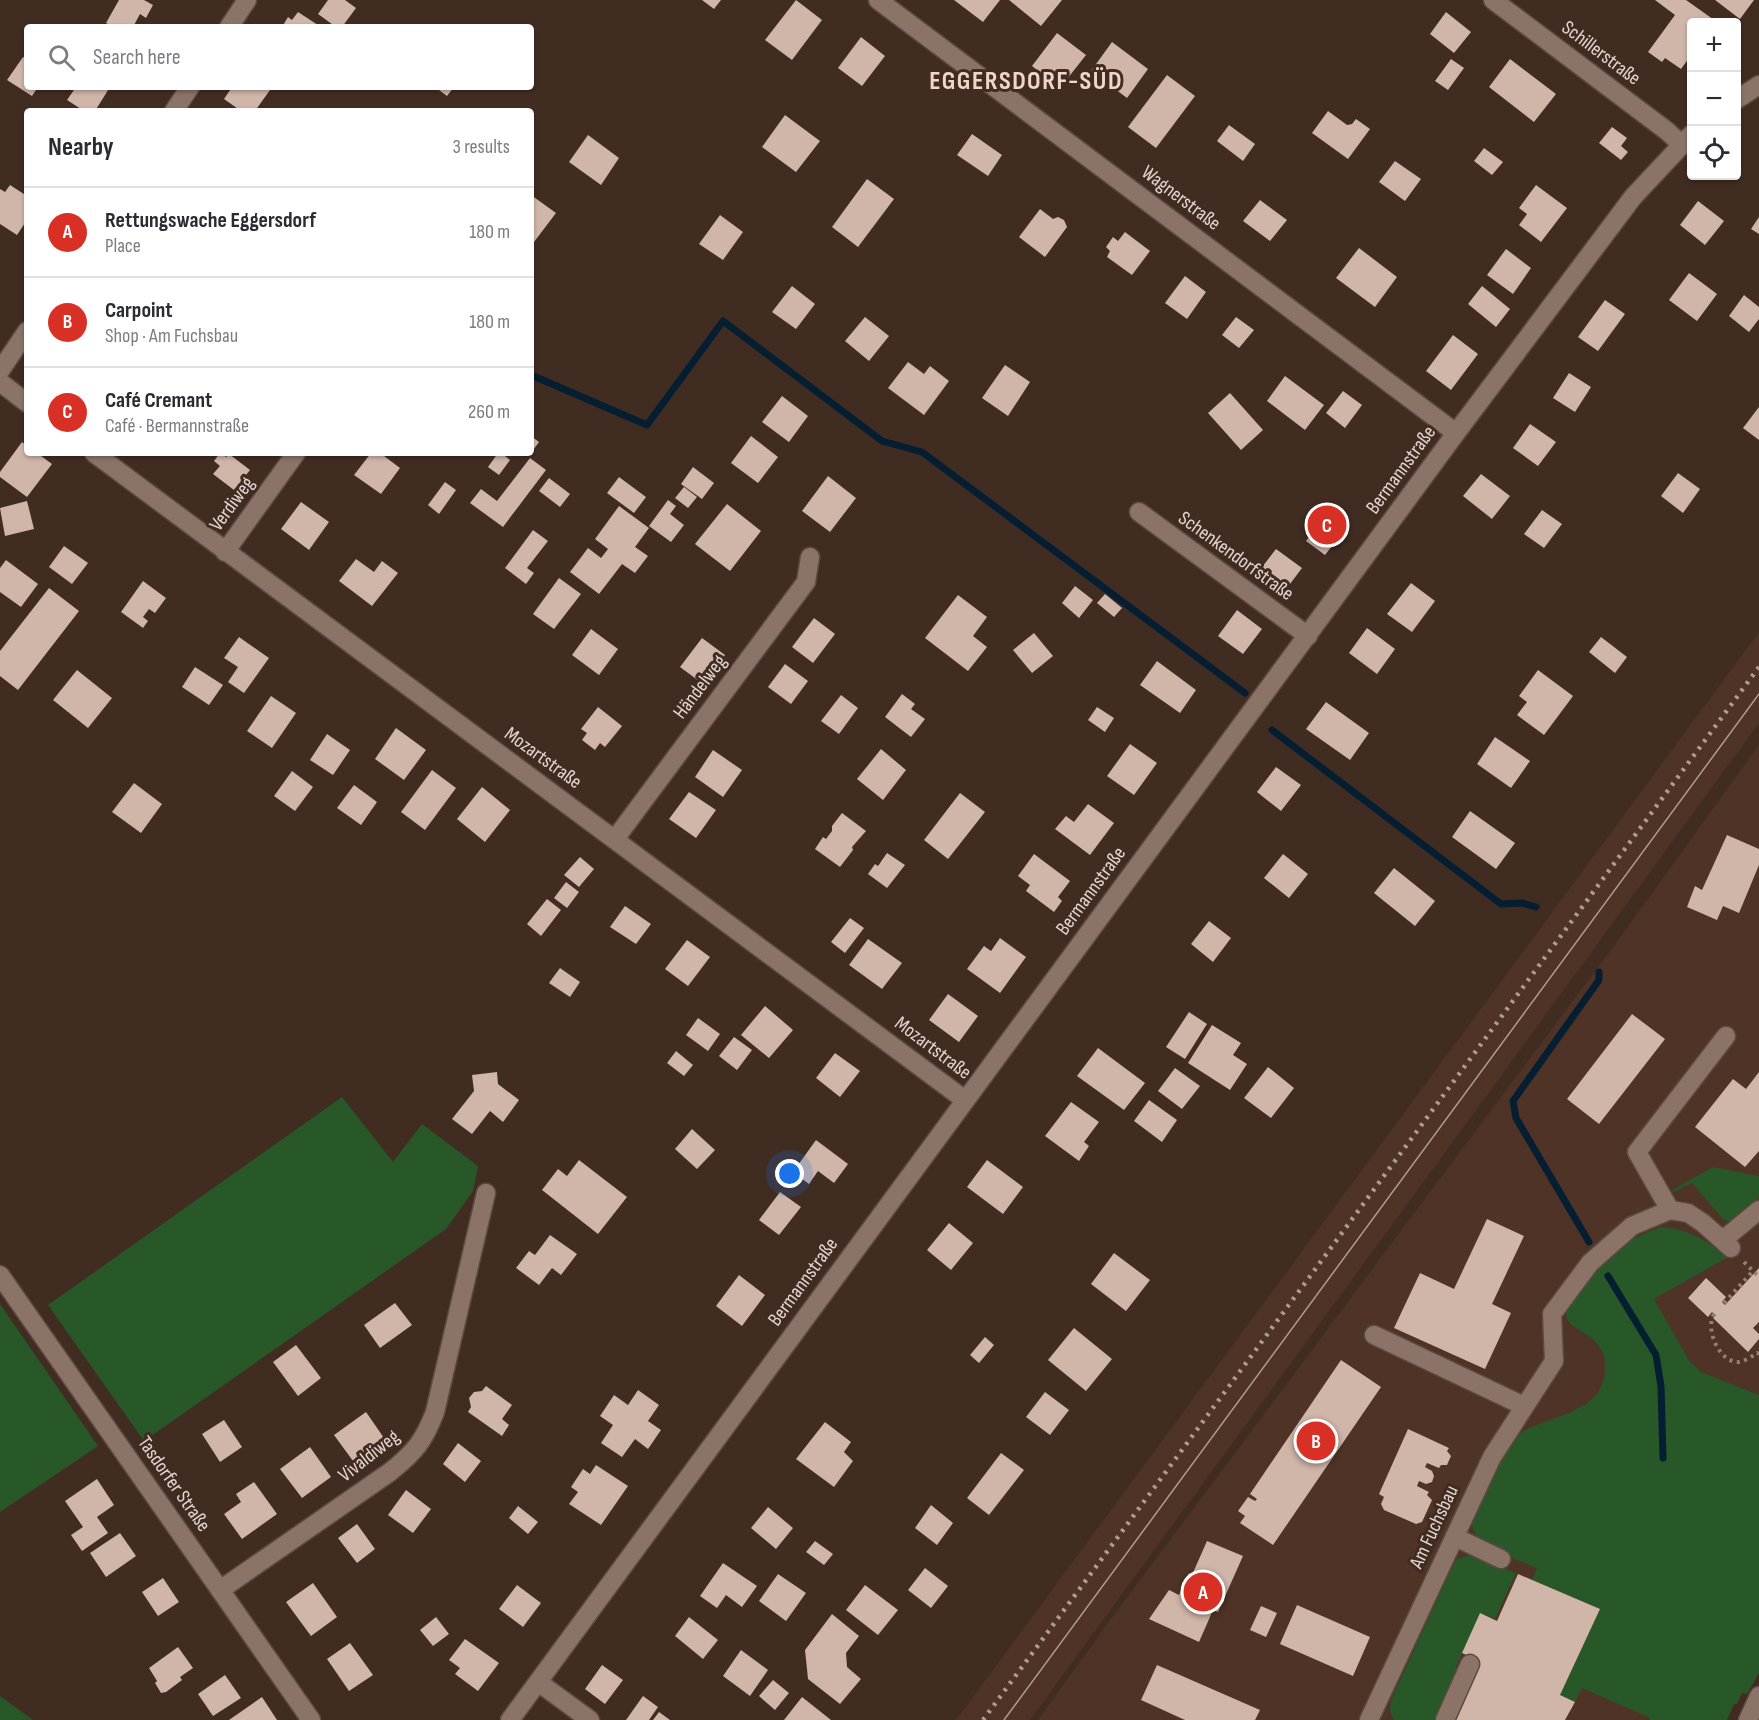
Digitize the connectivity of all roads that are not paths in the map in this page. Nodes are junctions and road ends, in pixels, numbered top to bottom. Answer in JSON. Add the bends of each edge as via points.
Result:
{"nodes":[{"id":1,"x":247,"y":0,"type":"edge"},
{"id":2,"x":878,"y":0,"type":"edge"},
{"id":3,"x":1492,"y":0,"type":"edge"},
{"id":4,"x":231,"y":24,"type":"edge"},
{"id":5,"x":1759,"y":85,"type":"edge"},
{"id":6,"x":188,"y":90,"type":"edge"},
{"id":7,"x":1741,"y":97,"type":"edge"},
{"id":8,"x":176,"y":108,"type":"edge"},
{"id":9,"x":1686,"y":139,"type":"edge"},
{"id":10,"x":24,"y":335,"type":"edge"},
{"id":11,"x":0,"y":371,"type":"edge"},
{"id":12,"x":0,"y":382,"type":"edge"},
{"id":13,"x":24,"y":401,"type":"edge"},
{"id":14,"x":1456,"y":433,"type":"junction"},
{"id":15,"x":98,"y":456,"type":"edge"},
{"id":16,"x":294,"y":456,"type":"edge"},
{"id":17,"x":1138,"y":512,"type":"dead end"},
{"id":18,"x":225,"y":552,"type":"junction"},
{"id":19,"x":810,"y":557,"type":"dead end"},
{"id":20,"x":1308,"y":636,"type":"junction"},
{"id":21,"x":615,"y":839,"type":"junction"},
{"id":22,"x":1726,"y":1036,"type":"dead end"},
{"id":23,"x":965,"y":1100,"type":"junction"},
{"id":24,"x":486,"y":1193,"type":"dead end"},
{"id":25,"x":1670,"y":1210,"type":"junction"},
{"id":26,"x":1759,"y":1210,"type":"edge"},
{"id":27,"x":0,"y":1275,"type":"edge"},
{"id":28,"x":1374,"y":1335,"type":"dead end"},
{"id":29,"x":1524,"y":1406,"type":"junction"},
{"id":30,"x":1455,"y":1537,"type":"junction"},
{"id":31,"x":1501,"y":1558,"type":"dead end"},
{"id":32,"x":220,"y":1590,"type":"junction"},
{"id":33,"x":1470,"y":1664,"type":"dead end"},
{"id":34,"x":538,"y":1682,"type":"junction"},
{"id":35,"x":1759,"y":1696,"type":"edge"},
{"id":36,"x":311,"y":1720,"type":"edge"},
{"id":37,"x":510,"y":1720,"type":"edge"},
{"id":38,"x":590,"y":1720,"type":"edge"},
{"id":39,"x":1369,"y":1720,"type":"edge"},
{"id":40,"x":1445,"y":1720,"type":"edge"},
{"id":41,"x":1748,"y":1720,"type":"edge"}],
"edges":[{"from":1,"to":4,"type":"street"},
{"from":2,"to":14,"type":"street","name":"Wagnerstraße"},
{"from":3,"to":9,"type":"street","name":"Schillerstraße","via":[[1667,131]]},
{"from":5,"to":7,"type":"street"},
{"from":6,"to":8,"type":"street"},
{"from":9,"to":14,"type":"street","name":"Bermannstraße","via":[[1633,197]]},
{"from":10,"to":11,"type":"street"},
{"from":12,"to":13,"type":"street"},
{"from":14,"to":20,"type":"street","name":"Bermannstraße"},
{"from":15,"to":18,"type":"street","name":"Mozartstraße"},
{"from":16,"to":18,"type":"street","name":"Verdiweg"},
{"from":17,"to":20,"type":"street","name":"Schenkendorfstraße"},
{"from":18,"to":21,"type":"street","name":"Mozartstraße"},
{"from":19,"to":21,"type":"street","name":"Händelweg","via":[[806,582]]},
{"from":20,"to":23,"type":"street","name":"Bermannstraße"},
{"from":21,"to":23,"type":"street","name":"Mozartstraße"},
{"from":22,"to":25,"type":"street","via":[[1637,1152]]},
{"from":23,"to":34,"type":"street","name":"Bermannstraße"},
{"from":24,"to":32,"type":"street","name":"Vivaldiweg","via":[[426,1436],[390,1472]]},
{"from":25,"to":26,"type":"street","via":[[1688,1213],[1727,1244]]},
{"from":25,"to":29,"type":"street","name":"Am Fuchsbau","via":[[1632,1226],[1590,1263],[1552,1314],[1554,1361]]},
{"from":27,"to":32,"type":"street","name":"Tasdorfer Straße"},
{"from":28,"to":29,"type":"street"},
{"from":29,"to":30,"type":"street","name":"Am Fuchsbau","via":[[1492,1457]]},
{"from":30,"to":31,"type":"street"},
{"from":30,"to":39,"type":"street","name":"Am Fuchsbau"},
{"from":32,"to":36,"type":"street","name":"Tasdorfer Straße"},
{"from":33,"to":40,"type":"street"},
{"from":34,"to":37,"type":"street","name":"Bermannstraße"},
{"from":34,"to":38,"type":"street"},
{"from":35,"to":41,"type":"street"}]}
